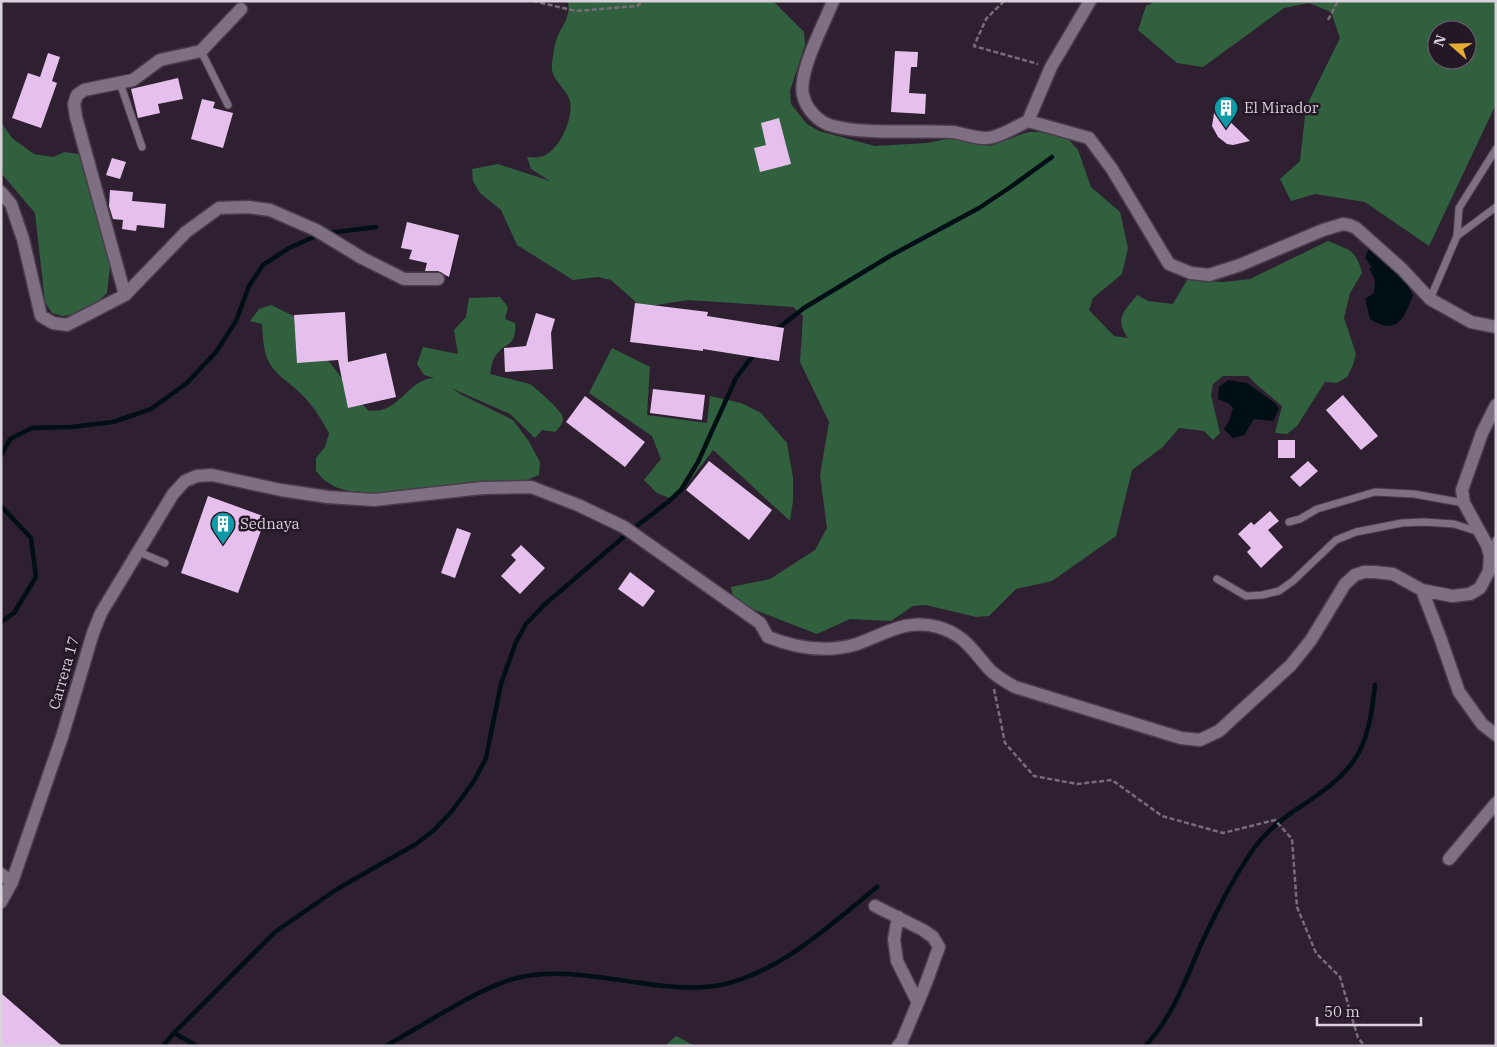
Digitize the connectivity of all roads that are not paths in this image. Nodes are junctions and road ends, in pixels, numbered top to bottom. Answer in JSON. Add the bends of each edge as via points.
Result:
{"nodes":[{"id":1,"x":833,"y":1,"type":"edge"},
{"id":2,"x":1090,"y":1,"type":"edge"},
{"id":3,"x":241,"y":9,"type":"dead end"},
{"id":4,"x":201,"y":51,"type":"junction"},
{"id":5,"x":120,"y":83,"type":"junction"},
{"id":6,"x":228,"y":104,"type":"dead end"},
{"id":7,"x":1028,"y":120,"type":"junction"},
{"id":8,"x":142,"y":148,"type":"dead end"},
{"id":9,"x":1496,"y":149,"type":"edge"},
{"id":10,"x":1,"y":192,"type":"edge"},
{"id":11,"x":6,"y":204,"type":"edge"},
{"id":12,"x":1496,"y":207,"type":"edge"},
{"id":13,"x":1457,"y":236,"type":"junction"},
{"id":14,"x":438,"y":279,"type":"dead end"},
{"id":15,"x":125,"y":295,"type":"junction"},
{"id":16,"x":1430,"y":299,"type":"junction"},
{"id":17,"x":1496,"y":326,"type":"edge"},
{"id":18,"x":1496,"y":405,"type":"edge"},
{"id":19,"x":1464,"y":503,"type":"junction"},
{"id":20,"x":1289,"y":522,"type":"dead end"},
{"id":21,"x":1479,"y":532,"type":"junction"},
{"id":22,"x":1496,"y":540,"type":"edge"},
{"id":23,"x":139,"y":552,"type":"junction"},
{"id":24,"x":1490,"y":555,"type":"junction"},
{"id":25,"x":165,"y":563,"type":"dead end"},
{"id":26,"x":1217,"y":579,"type":"dead end"},
{"id":27,"x":1422,"y":590,"type":"junction"},
{"id":28,"x":1496,"y":735,"type":"edge"},
{"id":29,"x":1496,"y":803,"type":"edge"},
{"id":30,"x":1449,"y":858,"type":"dead end"},
{"id":31,"x":7,"y":878,"type":"edge"},
{"id":32,"x":1,"y":902,"type":"edge"},
{"id":33,"x":875,"y":906,"type":"dead end"},
{"id":34,"x":898,"y":917,"type":"junction"},
{"id":35,"x":918,"y":1004,"type":"junction"},
{"id":36,"x":898,"y":1046,"type":"edge"}],
"edges":[{"from":1,"to":7,"type":"street","via":[[802,81],[805,101],[821,121],[866,131],[954,132],[993,138]]},
{"from":2,"to":7,"type":"street","via":[[1051,67]]},
{"from":3,"to":4,"type":"street"},
{"from":4,"to":5,"type":"street","via":[[160,60],[133,80]]},
{"from":4,"to":6,"type":"lane"},
{"from":5,"to":8,"type":"lane"},
{"from":5,"to":15,"type":"street","via":[[84,90],[76,95],[74,104]]},
{"from":7,"to":16,"type":"street","via":[[1089,138],[1112,169],[1169,264],[1192,273],[1209,275],[1240,266],[1323,230],[1349,224],[1402,269]]},
{"from":9,"to":13,"type":"lane","via":[[1459,208]]},
{"from":10,"to":11,"type":"street"},
{"from":11,"to":15,"type":"street","via":[[23,239],[42,316],[53,323],[67,325]]},
{"from":12,"to":13,"type":"lane"},
{"from":13,"to":16,"type":"lane"},
{"from":14,"to":15,"type":"street","via":[[404,279],[316,230],[270,210],[219,208],[186,232]]},
{"from":16,"to":17,"type":"street","via":[[1471,322]]},
{"from":18,"to":19,"type":"street","via":[[1482,433],[1462,490]]},
{"from":19,"to":20,"type":"lane","via":[[1414,494],[1375,492],[1317,509],[1300,520]]},
{"from":19,"to":21,"type":"street"},
{"from":21,"to":24,"type":"street"},
{"from":21,"to":26,"type":"lane","via":[[1454,524],[1424,522],[1356,532],[1336,540],[1279,591],[1262,596],[1246,596]]},
{"from":22,"to":24,"type":"lane"},
{"from":23,"to":25,"type":"lane"},
{"from":23,"to":27,"type":"street","name":"Carrera 17","via":[[173,494],[185,481],[197,476],[212,475],[328,497],[374,500],[532,486],[624,527],[760,624],[768,637],[786,644],[821,649],[855,644],[906,624],[928,625],[965,640],[990,670],[1015,687],[1181,738],[1200,740],[1219,731],[1291,665],[1311,640],[1345,584],[1355,575],[1364,572],[1393,574]]},
{"from":23,"to":31,"type":"street","name":"Carrera 17","via":[[101,613],[62,737]]},
{"from":24,"to":27,"type":"street","via":[[1490,571],[1475,592],[1452,596]]},
{"from":27,"to":28,"type":"street","via":[[1459,692],[1482,724]]},
{"from":29,"to":30,"type":"street"},
{"from":31,"to":32,"type":"street","name":"Carrera 17"},
{"from":33,"to":34,"type":"street"},
{"from":34,"to":35,"type":"street","via":[[894,940],[897,961]]},
{"from":34,"to":35,"type":"street","via":[[933,937],[939,947]]},
{"from":35,"to":36,"type":"street"}]}
